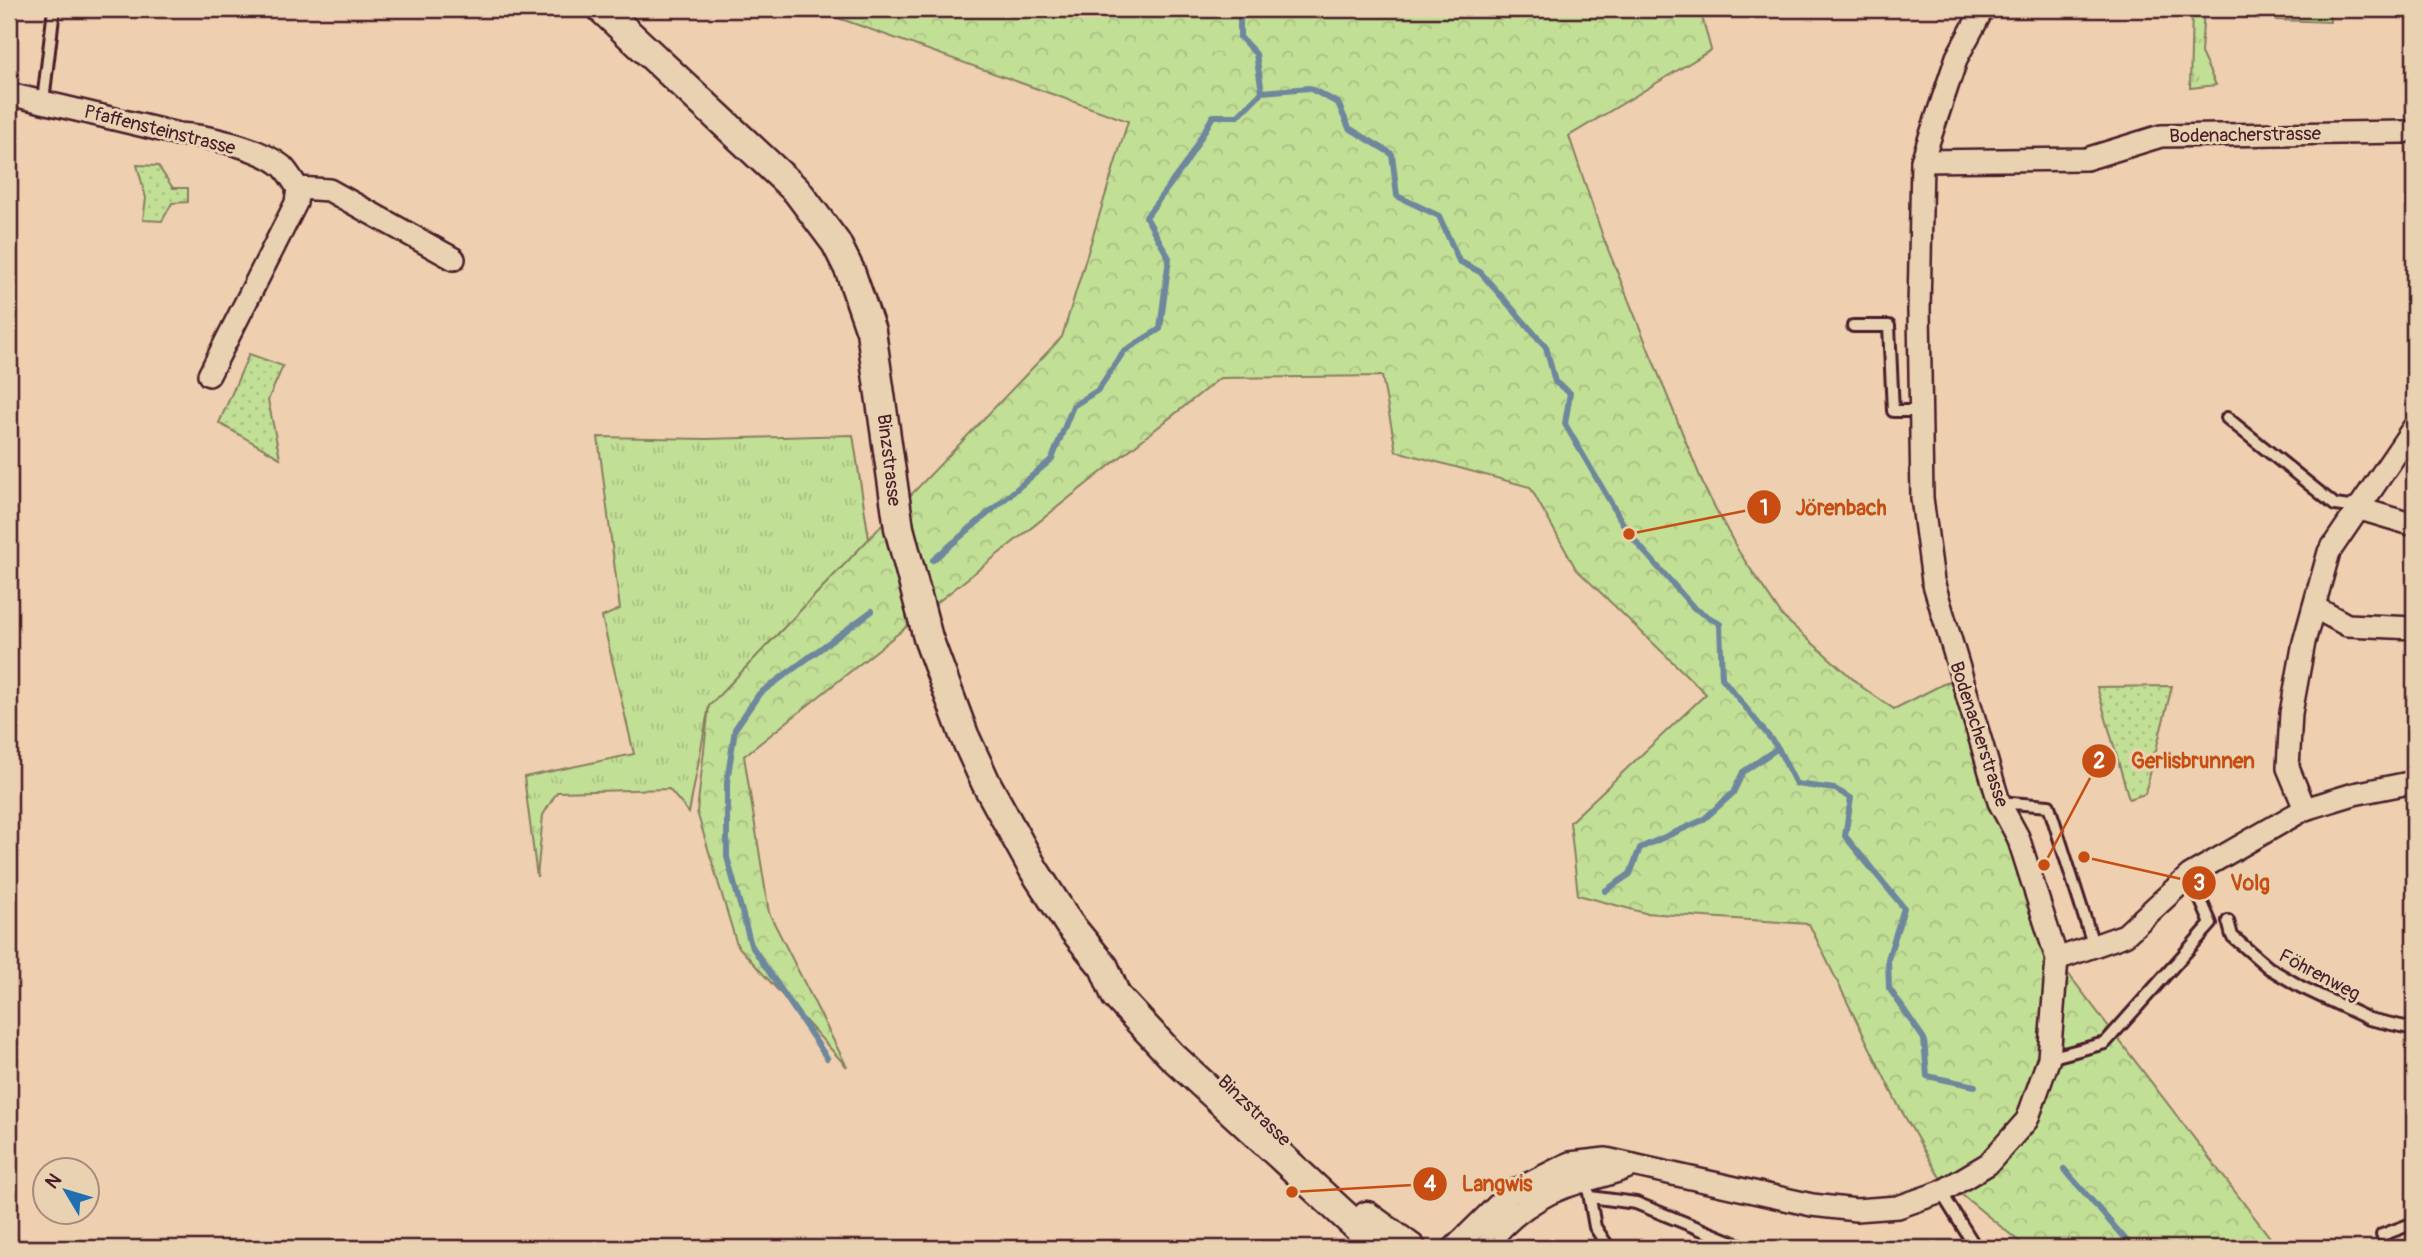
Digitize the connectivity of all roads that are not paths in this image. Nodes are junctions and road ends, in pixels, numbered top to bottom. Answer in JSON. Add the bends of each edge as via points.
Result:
{"nodes":[{"id":1,"x":54,"y":9,"type":"edge"},
{"id":2,"x":602,"y":9,"type":"edge"},
{"id":3,"x":1983,"y":9,"type":"edge"},
{"id":4,"x":9,"y":94,"type":"edge"},
{"id":5,"x":43,"y":101,"type":"junction"},
{"id":6,"x":2403,"y":132,"type":"dead end"},
{"id":7,"x":1922,"y":161,"type":"junction"},
{"id":8,"x":298,"y":188,"type":"junction"},
{"id":9,"x":454,"y":259,"type":"dead end"},
{"id":10,"x":1853,"y":326,"type":"dead end"},
{"id":11,"x":209,"y":375,"type":"dead end"},
{"id":12,"x":1920,"y":411,"type":"junction"},
{"id":13,"x":2227,"y":418,"type":"dead end"},
{"id":14,"x":2414,"y":427,"type":"edge"},
{"id":15,"x":2357,"y":508,"type":"junction"},
{"id":16,"x":2414,"y":525,"type":"edge"},
{"id":17,"x":2314,"y":607,"type":"junction"},
{"id":18,"x":2414,"y":628,"type":"edge"},
{"id":19,"x":2414,"y":782,"type":"edge"},
{"id":20,"x":1999,"y":802,"type":"junction"},
{"id":21,"x":2305,"y":809,"type":"junction"},
{"id":22,"x":2190,"y":875,"type":"junction"},
{"id":23,"x":2228,"y":921,"type":"dead end"},
{"id":24,"x":2094,"y":947,"type":"junction"},
{"id":25,"x":2057,"y":959,"type":"junction"},
{"id":26,"x":1104,"y":967,"type":"junction"},
{"id":27,"x":2414,"y":1029,"type":"edge"},
{"id":28,"x":2049,"y":1058,"type":"junction"},
{"id":29,"x":1588,"y":1179,"type":"junction"},
{"id":30,"x":1941,"y":1192,"type":"junction"},
{"id":31,"x":2414,"y":1223,"type":"edge"},
{"id":32,"x":2382,"y":1235,"type":"dead end"},
{"id":33,"x":1380,"y":1248,"type":"edge"},
{"id":34,"x":1411,"y":1248,"type":"edge"},
{"id":35,"x":1454,"y":1248,"type":"edge"},
{"id":36,"x":1485,"y":1248,"type":"edge"},
{"id":37,"x":1609,"y":1248,"type":"edge"},
{"id":38,"x":1747,"y":1248,"type":"edge"},
{"id":39,"x":1976,"y":1248,"type":"edge"}],
"edges":[{"from":1,"to":5,"type":"lane"},
{"from":2,"to":26,"type":"main road","name":"Binzstrasse","via":[[797,191],[836,243],[871,331],[899,528],[946,691],[986,783],[1034,870]]},
{"from":3,"to":7,"type":"street","name":"Bodenacherstrasse","via":[[1957,57]]},
{"from":4,"to":5,"type":"street","name":"Pfaffensteinstrasse"},
{"from":5,"to":8,"type":"street","name":"Pfaffensteinstrasse","via":[[178,134],[200,135],[251,152],[283,167]]},
{"from":6,"to":7,"type":"street","name":"Bodenacherstrasse","via":[[2161,136],[2086,159]]},
{"from":7,"to":12,"type":"street","name":"Bodenacherstrasse"},
{"from":8,"to":9,"type":"street","via":[[330,190]]},
{"from":8,"to":11,"type":"street","via":[[296,203]]},
{"from":10,"to":12,"type":"lane","via":[[1889,326],[1894,411]]},
{"from":12,"to":20,"type":"street","name":"Bodenacherstrasse","via":[[1922,498],[1933,581]]},
{"from":13,"to":15,"type":"lane","via":[[2335,505]]},
{"from":14,"to":15,"type":"street"},
{"from":15,"to":16,"type":"street"},
{"from":15,"to":17,"type":"street","via":[[2329,552]]},
{"from":17,"to":18,"type":"street","via":[[2347,625]]},
{"from":17,"to":21,"type":"street","via":[[2291,713],[2288,768]]},
{"from":19,"to":21,"type":"street"},
{"from":20,"to":24,"type":"lane","via":[[2049,806]]},
{"from":20,"to":25,"type":"street","name":"Bodenacherstrasse","via":[[2018,837]]},
{"from":21,"to":22,"type":"street"},
{"from":22,"to":24,"type":"street","via":[[2124,935]]},
{"from":22,"to":28,"type":"lane","via":[[2211,924],[2105,1043]]},
{"from":23,"to":27,"type":"lane","name":"Föhrenweg","via":[[2232,936],[2301,988],[2369,1020]]},
{"from":24,"to":25,"type":"street"},
{"from":25,"to":28,"type":"street","name":"Bodenacherstrasse"},
{"from":26,"to":33,"type":"main road","name":"Binzstrasse","via":[[1116,996],[1171,1055]]},
{"from":26,"to":34,"type":"main road","name":"Binzstrasse","via":[[1127,982],[1186,1045],[1370,1219]]},
{"from":28,"to":30,"type":"street","name":"Bodenacherstrasse","via":[[2027,1120],[1988,1164]]},
{"from":29,"to":30,"type":"street","name":"Bodenacherstrasse","via":[[1609,1177],[1633,1165],[1812,1205],[1856,1210],[1898,1207]]},
{"from":29,"to":35,"type":"street","name":"Bodenacherstrasse","via":[[1570,1163],[1538,1177],[1510,1193]]},
{"from":29,"to":36,"type":"street","name":"Bodenacherstrasse","via":[[1521,1210]]},
{"from":29,"to":37,"type":"lane","via":[[1595,1227]]},
{"from":29,"to":38,"type":"lane"},
{"from":30,"to":39,"type":"lane"},
{"from":31,"to":32,"type":"lane"}]}
